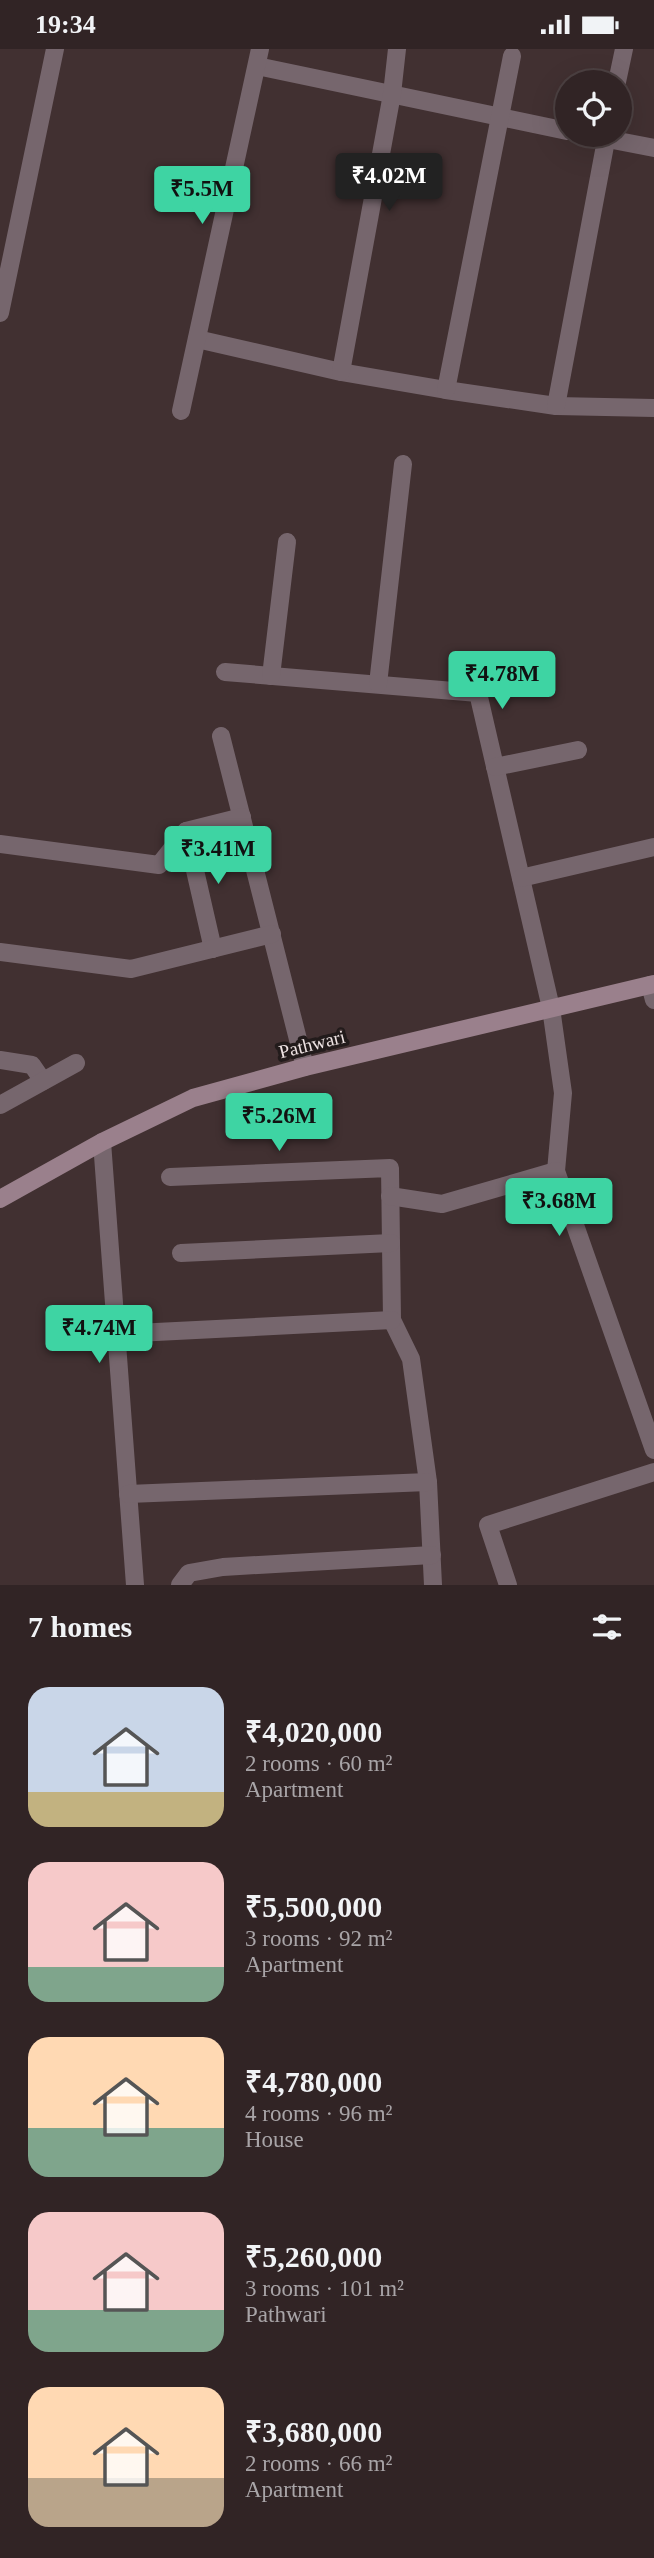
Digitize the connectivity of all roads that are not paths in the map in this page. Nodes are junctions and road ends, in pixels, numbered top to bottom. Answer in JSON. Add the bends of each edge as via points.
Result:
{"nodes":[{"id":1,"x":55,"y":49,"type":"edge"},
{"id":2,"x":397,"y":49,"type":"edge"},
{"id":3,"x":624,"y":49,"type":"edge"},
{"id":4,"x":512,"y":55,"type":"dead end"},
{"id":5,"x":258,"y":58,"type":"edge"},
{"id":6,"x":620,"y":70,"type":"edge"},
{"id":7,"x":392,"y":94,"type":"junction"},
{"id":8,"x":500,"y":117,"type":"junction"},
{"id":9,"x":555,"y":128,"type":"edge"},
{"id":10,"x":632,"y":143,"type":"edge"},
{"id":11,"x":605,"y":147,"type":"edge"},
{"id":12,"x":654,"y":149,"type":"edge"},
{"id":13,"x":0,"y":313,"type":"edge"},
{"id":14,"x":197,"y":339,"type":"junction"},
{"id":15,"x":341,"y":372,"type":"junction"},
{"id":16,"x":446,"y":390,"type":"junction"},
{"id":17,"x":556,"y":406,"type":"junction"},
{"id":18,"x":654,"y":408,"type":"edge"},
{"id":19,"x":181,"y":411,"type":"dead end"},
{"id":20,"x":403,"y":464,"type":"dead end"},
{"id":21,"x":287,"y":542,"type":"dead end"},
{"id":22,"x":225,"y":672,"type":"dead end"},
{"id":23,"x":271,"y":676,"type":"junction"},
{"id":24,"x":378,"y":684,"type":"junction"},
{"id":25,"x":221,"y":736,"type":"dead end"},
{"id":26,"x":578,"y":750,"type":"dead end"},
{"id":27,"x":495,"y":767,"type":"junction"},
{"id":28,"x":242,"y":817,"type":"junction"},
{"id":29,"x":186,"y":831,"type":"junction"},
{"id":30,"x":0,"y":844,"type":"edge"},
{"id":31,"x":654,"y":847,"type":"edge"},
{"id":32,"x":521,"y":879,"type":"junction"},
{"id":33,"x":272,"y":934,"type":"junction"},
{"id":34,"x":213,"y":949,"type":"junction"},
{"id":35,"x":0,"y":952,"type":"edge"},
{"id":36,"x":653,"y":990,"type":"edge"},
{"id":37,"x":551,"y":1008,"type":"junction"},
{"id":38,"x":0,"y":1060,"type":"edge"},
{"id":39,"x":76,"y":1063,"type":"dead end"},
{"id":40,"x":305,"y":1067,"type":"junction"},
{"id":41,"x":43,"y":1081,"type":"junction"},
{"id":42,"x":0,"y":1105,"type":"edge"},
{"id":43,"x":102,"y":1142,"type":"junction"},
{"id":44,"x":556,"y":1171,"type":"junction"},
{"id":45,"x":170,"y":1177,"type":"dead end"},
{"id":46,"x":390,"y":1195,"type":"junction"},
{"id":47,"x":0,"y":1199,"type":"edge"},
{"id":48,"x":391,"y":1243,"type":"junction"},
{"id":49,"x":181,"y":1253,"type":"dead end"},
{"id":50,"x":392,"y":1320,"type":"junction"},
{"id":51,"x":116,"y":1334,"type":"junction"},
{"id":52,"x":654,"y":1450,"type":"edge"},
{"id":53,"x":654,"y":1472,"type":"edge"},
{"id":54,"x":428,"y":1482,"type":"junction"},
{"id":55,"x":128,"y":1494,"type":"junction"},
{"id":56,"x":432,"y":1555,"type":"junction"},
{"id":57,"x":135,"y":1585,"type":"edge"},
{"id":58,"x":180,"y":1585,"type":"edge"},
{"id":59,"x":433,"y":1585,"type":"edge"},
{"id":60,"x":508,"y":1585,"type":"edge"}],
"edges":[{"from":1,"to":13,"type":"street"},
{"from":2,"to":7,"type":"street"},
{"from":3,"to":6,"type":"street"},
{"from":4,"to":8,"type":"street"},
{"from":5,"to":7,"type":"street"},
{"from":5,"to":14,"type":"street"},
{"from":7,"to":8,"type":"street"},
{"from":7,"to":15,"type":"street"},
{"from":8,"to":9,"type":"street"},
{"from":8,"to":16,"type":"street"},
{"from":10,"to":12,"type":"street"},
{"from":11,"to":17,"type":"street"},
{"from":14,"to":15,"type":"street"},
{"from":14,"to":19,"type":"street"},
{"from":15,"to":16,"type":"street"},
{"from":16,"to":17,"type":"street"},
{"from":17,"to":18,"type":"street"},
{"from":20,"to":24,"type":"street"},
{"from":21,"to":23,"type":"street"},
{"from":22,"to":23,"type":"street"},
{"from":23,"to":24,"type":"street"},
{"from":24,"to":27,"type":"street","via":[[478,693]]},
{"from":25,"to":28,"type":"street"},
{"from":26,"to":27,"type":"street"},
{"from":27,"to":32,"type":"street"},
{"from":28,"to":29,"type":"street"},
{"from":28,"to":33,"type":"street"},
{"from":29,"to":30,"type":"street","via":[[159,865]]},
{"from":29,"to":34,"type":"street"},
{"from":31,"to":32,"type":"street"},
{"from":32,"to":37,"type":"street"},
{"from":33,"to":34,"type":"street"},
{"from":33,"to":40,"type":"street"},
{"from":34,"to":35,"type":"street","via":[[131,969]]},
{"from":36,"to":37,"type":"street","name":"Pathwari"},
{"from":37,"to":40,"type":"street","name":"Pathwari"},
{"from":37,"to":44,"type":"street","via":[[564,1093]]},
{"from":38,"to":41,"type":"street","via":[[32,1065]]},
{"from":39,"to":41,"type":"street"},
{"from":40,"to":43,"type":"street","name":"Pathwari","via":[[193,1098]]},
{"from":41,"to":42,"type":"street"},
{"from":43,"to":47,"type":"street","name":"Pathwari"},
{"from":43,"to":51,"type":"street"},
{"from":44,"to":46,"type":"street","via":[[442,1204]]},
{"from":44,"to":52,"type":"street"},
{"from":45,"to":46,"type":"street","via":[[390,1167]]},
{"from":46,"to":48,"type":"street"},
{"from":48,"to":49,"type":"street"},
{"from":48,"to":50,"type":"street"},
{"from":50,"to":51,"type":"street"},
{"from":50,"to":54,"type":"street","via":[[411,1359]]},
{"from":51,"to":55,"type":"street"},
{"from":53,"to":60,"type":"street","via":[[488,1525]]},
{"from":54,"to":55,"type":"street"},
{"from":54,"to":56,"type":"street"},
{"from":55,"to":57,"type":"street"},
{"from":56,"to":58,"type":"street","via":[[223,1567],[189,1573]]},
{"from":56,"to":59,"type":"street"}]}
